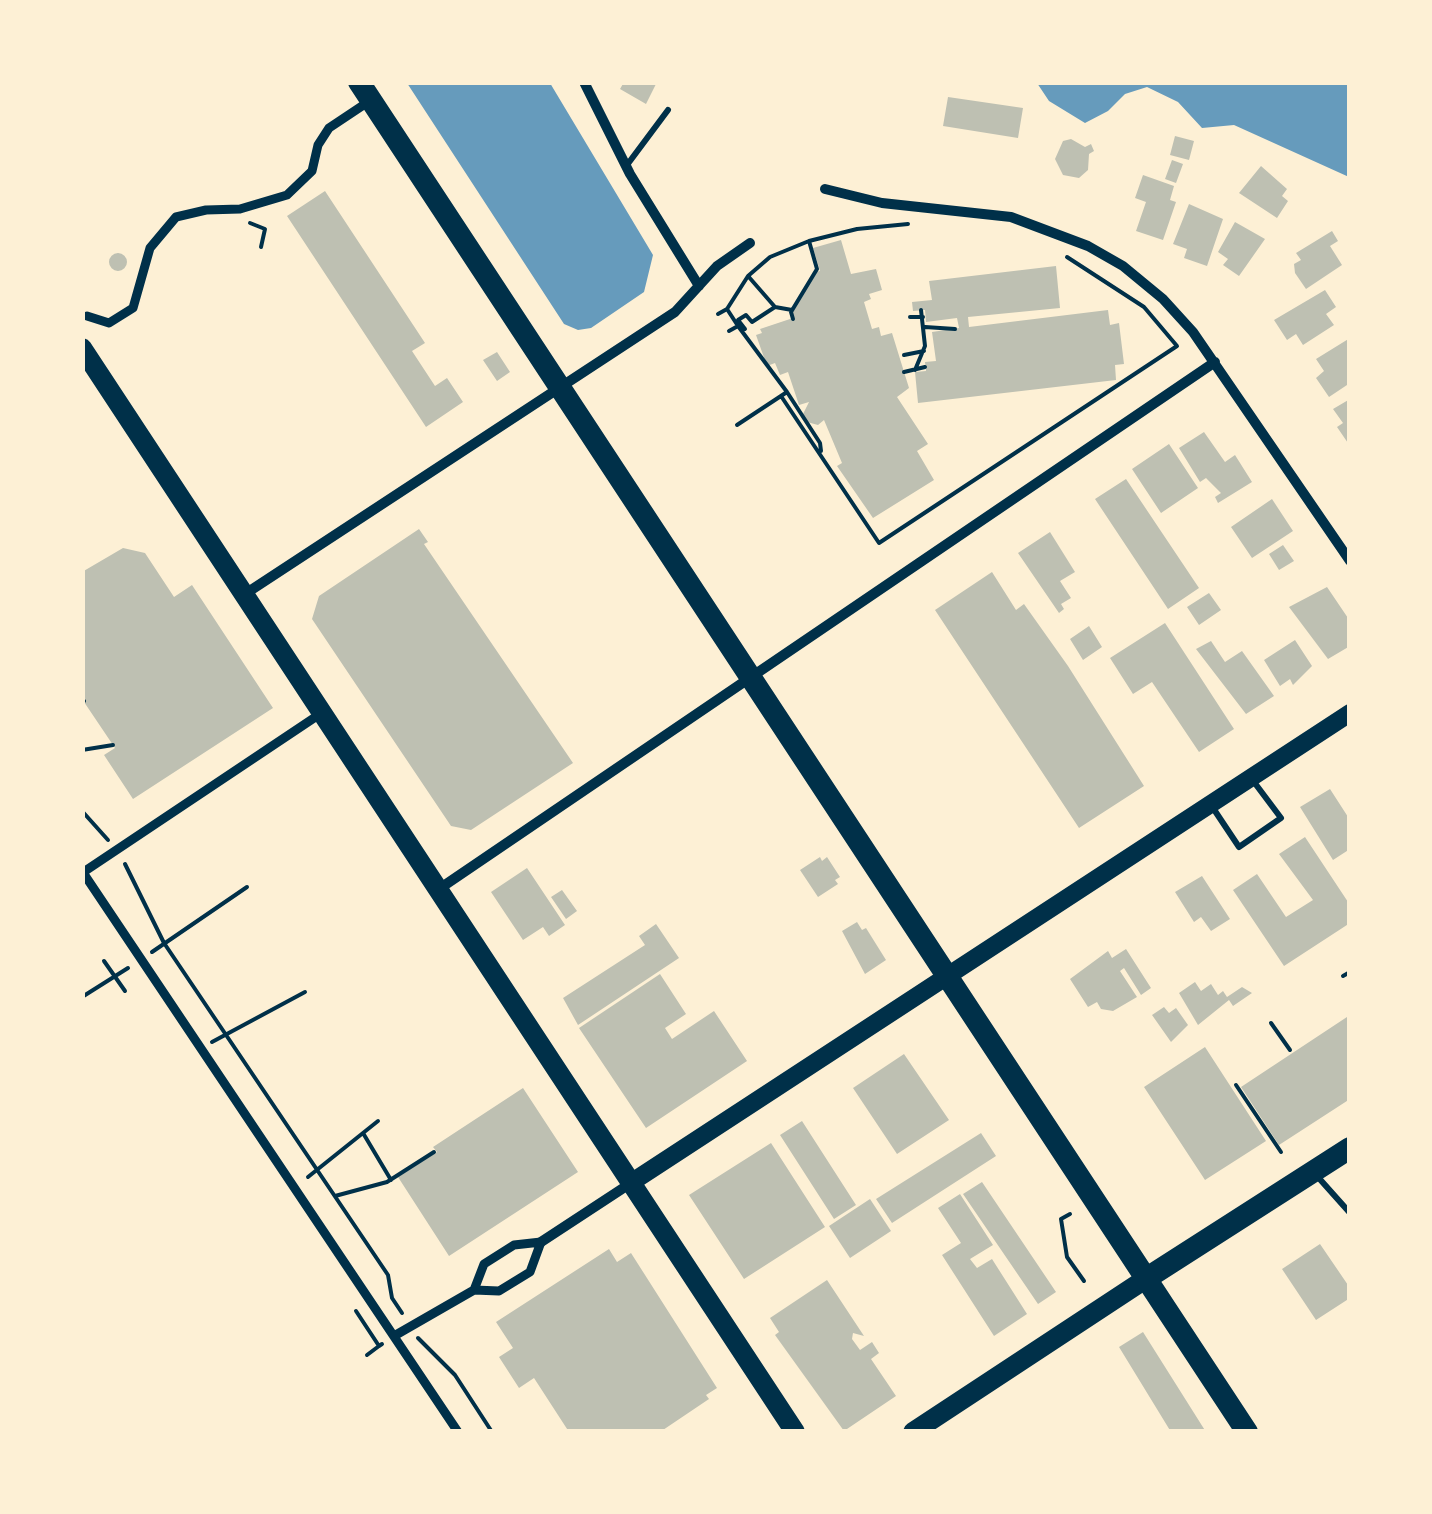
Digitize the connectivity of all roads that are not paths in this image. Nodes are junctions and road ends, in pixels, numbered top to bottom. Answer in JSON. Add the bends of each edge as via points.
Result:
{"nodes":[{"id":1,"x":584,"y":82,"type":"edge"},
{"id":2,"x":365,"y":92,"type":"edge"},
{"id":3,"x":668,"y":110,"type":"dead end"},
{"id":4,"x":626,"y":166,"type":"junction"},
{"id":5,"x":825,"y":189,"type":"dead end"},
{"id":6,"x":750,"y":243,"type":"dead end"},
{"id":7,"x":699,"y":286,"type":"junction"},
{"id":8,"x":87,"y":316,"type":"dead end"},
{"id":9,"x":82,"y":348,"type":"edge"},
{"id":10,"x":1216,"y":362,"type":"junction"},
{"id":11,"x":560,"y":388,"type":"junction"},
{"id":12,"x":1350,"y":561,"type":"edge"},
{"id":13,"x":244,"y":594,"type":"junction"},
{"id":14,"x":752,"y":679,"type":"junction"},
{"id":15,"x":322,"y":712,"type":"junction"},
{"id":16,"x":1350,"y":712,"type":"edge"},
{"id":17,"x":1251,"y":777,"type":"junction"},
{"id":18,"x":1210,"y":804,"type":"junction"},
{"id":19,"x":83,"y":872,"type":"edge"},
{"id":20,"x":439,"y":890,"type":"junction"},
{"id":21,"x":948,"y":976,"type":"junction"},
{"id":22,"x":1350,"y":1148,"type":"edge"},
{"id":23,"x":1314,"y":1171,"type":"junction"},
{"id":24,"x":632,"y":1182,"type":"junction"},
{"id":25,"x":1350,"y":1213,"type":"edge"},
{"id":26,"x":540,"y":1242,"type":"junction"},
{"id":27,"x":1147,"y":1278,"type":"junction"},
{"id":28,"x":474,"y":1290,"type":"junction"},
{"id":29,"x":394,"y":1336,"type":"junction"},
{"id":30,"x":458,"y":1432,"type":"edge"},
{"id":31,"x":796,"y":1432,"type":"edge"},
{"id":32,"x":914,"y":1432,"type":"edge"},
{"id":33,"x":1247,"y":1432,"type":"edge"}],
"edges":[{"from":1,"to":4,"type":"street"},
{"from":2,"to":8,"type":"street","via":[[328,128],[312,171],[287,195],[176,217],[150,248],[133,308],[109,322]]},
{"from":2,"to":11,"type":"main road"},
{"from":3,"to":4,"type":"lane"},
{"from":4,"to":7,"type":"street"},
{"from":5,"to":10,"type":"street","via":[[882,203],[1011,217],[1088,246],[1164,298]]},
{"from":6,"to":7,"type":"street"},
{"from":7,"to":11,"type":"street","via":[[674,312]]},
{"from":9,"to":13,"type":"main road"},
{"from":10,"to":12,"type":"street"},
{"from":10,"to":14,"type":"street"},
{"from":11,"to":13,"type":"street"},
{"from":11,"to":14,"type":"main road"},
{"from":13,"to":15,"type":"main road"},
{"from":14,"to":20,"type":"street"},
{"from":14,"to":21,"type":"main road"},
{"from":15,"to":19,"type":"street"},
{"from":15,"to":20,"type":"main road"},
{"from":16,"to":17,"type":"street"},
{"from":17,"to":18,"type":"street"},
{"from":17,"to":18,"type":"lane","via":[[1281,818],[1239,847]]},
{"from":18,"to":21,"type":"street"},
{"from":19,"to":29,"type":"street"},
{"from":20,"to":24,"type":"main road"},
{"from":21,"to":24,"type":"street"},
{"from":21,"to":27,"type":"main road"},
{"from":22,"to":23,"type":"main road"},
{"from":23,"to":25,"type":"lane"},
{"from":23,"to":27,"type":"main road"},
{"from":24,"to":26,"type":"street"},
{"from":24,"to":31,"type":"main road"},
{"from":26,"to":28,"type":"street","via":[[514,1244],[484,1264]]},
{"from":26,"to":28,"type":"street","via":[[530,1272],[499,1291]]},
{"from":27,"to":32,"type":"main road"},
{"from":27,"to":33,"type":"main road"},
{"from":28,"to":29,"type":"street"},
{"from":29,"to":30,"type":"street"}]}
